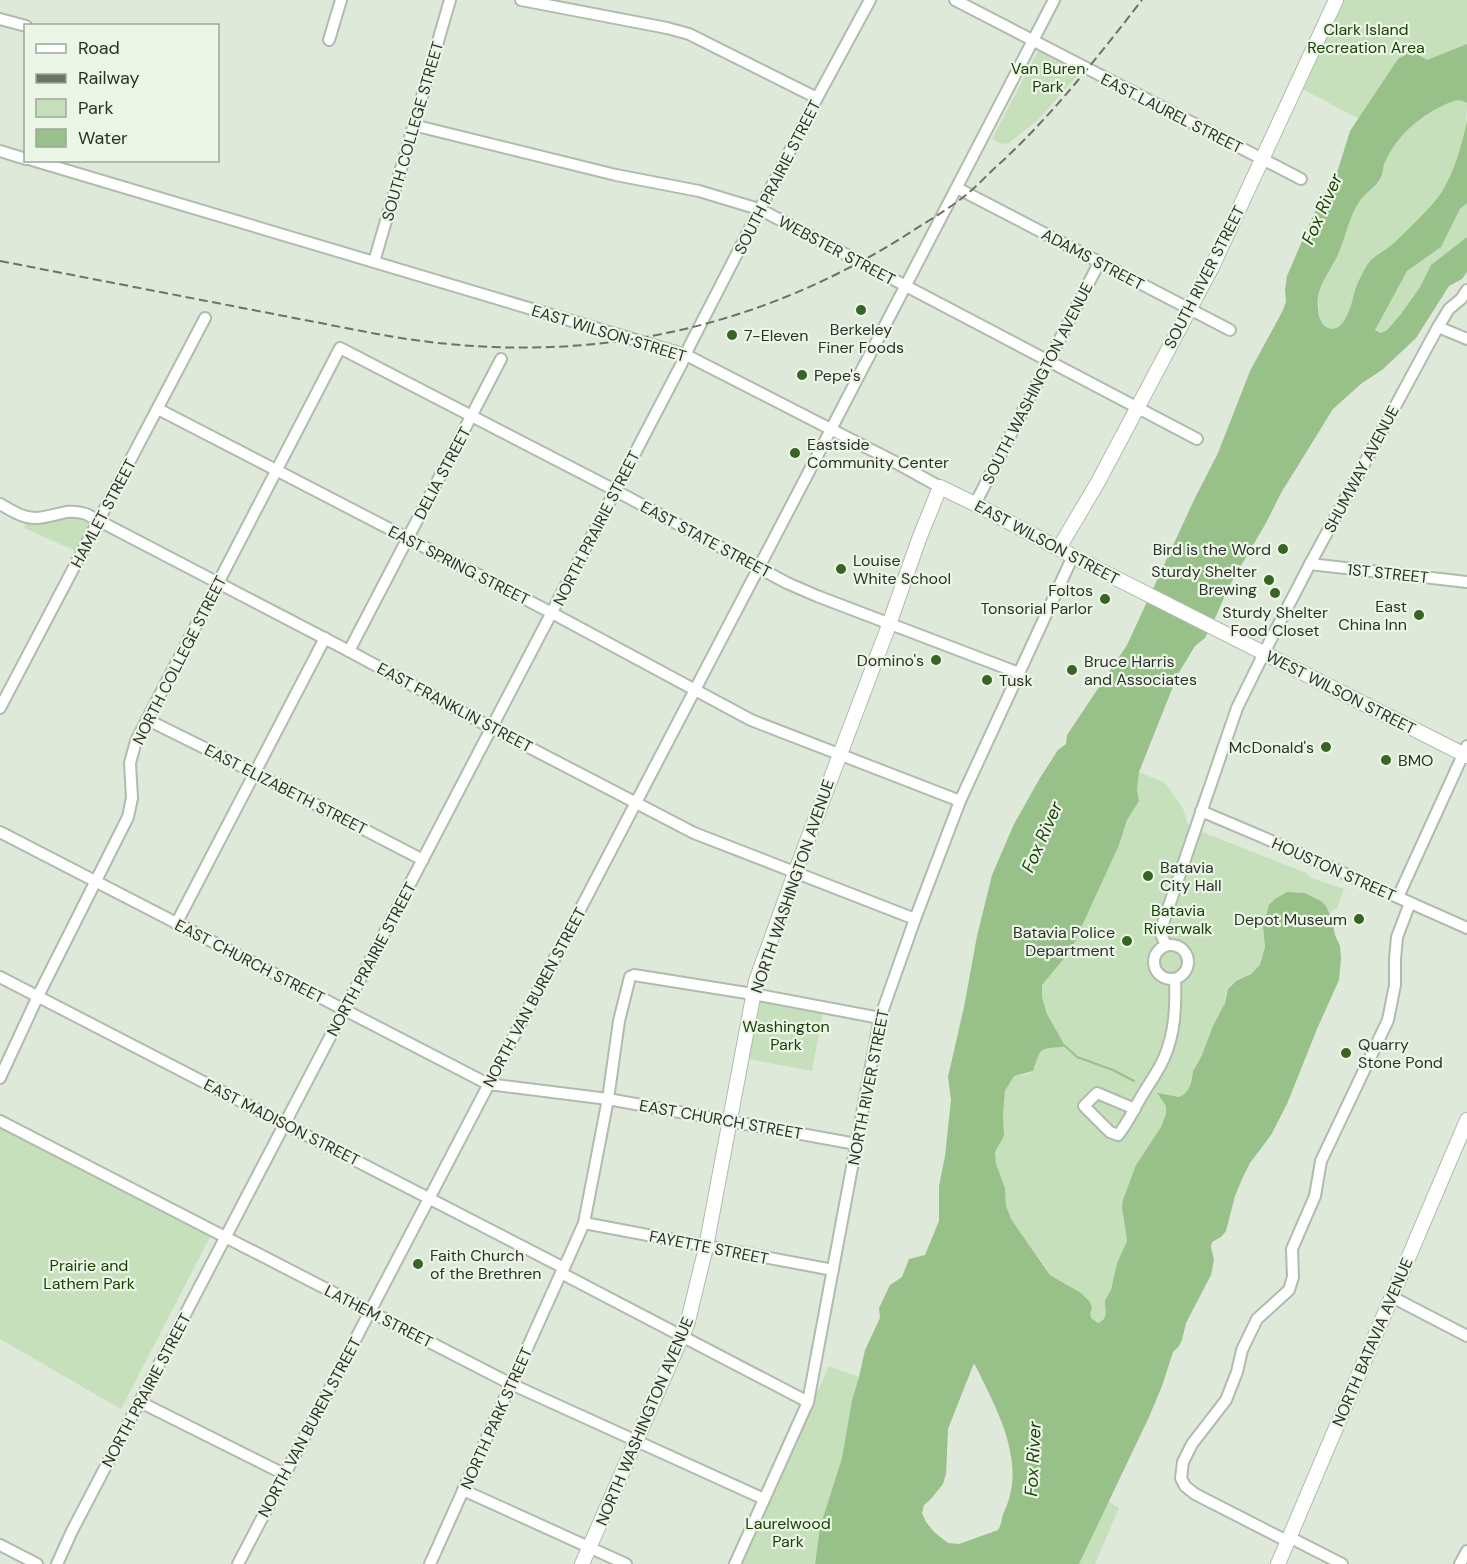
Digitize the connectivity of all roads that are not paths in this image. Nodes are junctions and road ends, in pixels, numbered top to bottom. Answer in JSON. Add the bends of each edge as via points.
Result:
{"nodes":[{"id":1,"x":341,"y":0,"type":"edge"},
{"id":2,"x":450,"y":0,"type":"edge"},
{"id":3,"x":521,"y":0,"type":"edge"},
{"id":4,"x":870,"y":0,"type":"edge"},
{"id":5,"x":955,"y":0,"type":"edge"},
{"id":6,"x":1054,"y":0,"type":"edge"},
{"id":7,"x":1336,"y":0,"type":"edge"},
{"id":8,"x":0,"y":18,"type":"edge"},
{"id":9,"x":24,"y":25,"type":"edge"},
{"id":10,"x":329,"y":40,"type":"dead end"},
{"id":11,"x":1033,"y":41,"type":"junction"},
{"id":12,"x":817,"y":98,"type":"junction"},
{"id":13,"x":413,"y":125,"type":"junction"},
{"id":14,"x":0,"y":151,"type":"edge"},
{"id":15,"x":24,"y":158,"type":"edge"},
{"id":16,"x":1262,"y":159,"type":"junction"},
{"id":17,"x":39,"y":162,"type":"edge"},
{"id":18,"x":1301,"y":179,"type":"dead end"},
{"id":19,"x":957,"y":188,"type":"junction"},
{"id":20,"x":760,"y":210,"type":"junction"},
{"id":21,"x":374,"y":262,"type":"junction"},
{"id":22,"x":1100,"y":263,"type":"junction"},
{"id":23,"x":906,"y":286,"type":"junction"},
{"id":24,"x":1467,"y":290,"type":"edge"},
{"id":25,"x":1189,"y":309,"type":"junction"},
{"id":26,"x":204,"y":318,"type":"dead end"},
{"id":27,"x":1438,"y":327,"type":"junction"},
{"id":28,"x":1230,"y":330,"type":"dead end"},
{"id":29,"x":1467,"y":339,"type":"edge"},
{"id":30,"x":340,"y":348,"type":"joint"},
{"id":31,"x":686,"y":355,"type":"junction"},
{"id":32,"x":501,"y":360,"type":"dead end"},
{"id":33,"x":1048,"y":361,"type":"junction"},
{"id":34,"x":1137,"y":408,"type":"junction"},
{"id":35,"x":158,"y":409,"type":"junction"},
{"id":36,"x":472,"y":416,"type":"junction"},
{"id":37,"x":831,"y":430,"type":"junction"},
{"id":38,"x":1197,"y":439,"type":"dead end"},
{"id":39,"x":276,"y":471,"type":"junction"},
{"id":40,"x":940,"y":487,"type":"junction"},
{"id":41,"x":615,"y":490,"type":"junction"},
{"id":42,"x":0,"y":504,"type":"edge"},
{"id":43,"x":975,"y":504,"type":"junction"},
{"id":44,"x":99,"y":520,"type":"junction"},
{"id":45,"x":408,"y":539,"type":"junction"},
{"id":46,"x":1059,"y":548,"type":"junction"},
{"id":47,"x":1073,"y":556,"type":"junction"},
{"id":48,"x":1310,"y":564,"type":"junction"},
{"id":49,"x":759,"y":567,"type":"junction"},
{"id":50,"x":1467,"y":582,"type":"edge"},
{"id":51,"x":219,"y":583,"type":"junction"},
{"id":52,"x":552,"y":613,"type":"junction"},
{"id":53,"x":890,"y":624,"type":"junction"},
{"id":54,"x":1214,"y":628,"type":"joint"},
{"id":55,"x":325,"y":638,"type":"junction"},
{"id":56,"x":350,"y":651,"type":"junction"},
{"id":57,"x":1264,"y":653,"type":"junction"},
{"id":58,"x":1019,"y":674,"type":"junction"},
{"id":59,"x":694,"y":690,"type":"junction"},
{"id":60,"x":0,"y":708,"type":"edge"},
{"id":61,"x":148,"y":720,"type":"junction"},
{"id":62,"x":492,"y":728,"type":"junction"},
{"id":63,"x":1466,"y":752,"type":"edge"},
{"id":64,"x":839,"y":754,"type":"junction"},
{"id":65,"x":255,"y":773,"type":"junction"},
{"id":66,"x":960,"y":801,"type":"junction"},
{"id":67,"x":635,"y":803,"type":"junction"},
{"id":68,"x":1201,"y":811,"type":"junction"},
{"id":69,"x":0,"y":832,"type":"edge"},
{"id":70,"x":423,"y":860,"type":"junction"},
{"id":71,"x":795,"y":873,"type":"junction"},
{"id":72,"x":95,"y":882,"type":"junction"},
{"id":73,"x":1398,"y":897,"type":"junction"},
{"id":74,"x":1410,"y":903,"type":"junction"},
{"id":75,"x":915,"y":919,"type":"junction"},
{"id":76,"x":176,"y":924,"type":"junction"},
{"id":77,"x":1467,"y":928,"type":"edge"},
{"id":78,"x":1166,"y":945,"type":"junction"},
{"id":79,"x":0,"y":977,"type":"edge"},
{"id":80,"x":1175,"y":980,"type":"junction"},
{"id":81,"x":753,"y":994,"type":"junction"},
{"id":82,"x":38,"y":996,"type":"junction"},
{"id":83,"x":345,"y":1009,"type":"junction"},
{"id":84,"x":880,"y":1018,"type":"junction"},
{"id":85,"x":0,"y":1078,"type":"edge"},
{"id":86,"x":488,"y":1084,"type":"junction"},
{"id":87,"x":608,"y":1099,"type":"junction"},
{"id":88,"x":1134,"y":1109,"type":"junction"},
{"id":89,"x":1467,"y":1120,"type":"edge"},
{"id":90,"x":0,"y":1121,"type":"edge"},
{"id":91,"x":730,"y":1121,"type":"junction"},
{"id":92,"x":286,"y":1124,"type":"junction"},
{"id":93,"x":856,"y":1144,"type":"junction"},
{"id":94,"x":428,"y":1198,"type":"junction"},
{"id":95,"x":584,"y":1223,"type":"junction"},
{"id":96,"x":226,"y":1238,"type":"junction"},
{"id":97,"x":706,"y":1247,"type":"junction"},
{"id":98,"x":562,"y":1270,"type":"junction"},
{"id":99,"x":833,"y":1270,"type":"junction"},
{"id":100,"x":1392,"y":1297,"type":"junction"},
{"id":101,"x":370,"y":1310,"type":"junction"},
{"id":102,"x":1467,"y":1336,"type":"edge"},
{"id":103,"x":683,"y":1337,"type":"junction"},
{"id":104,"x":511,"y":1384,"type":"junction"},
{"id":105,"x":140,"y":1402,"type":"junction"},
{"id":106,"x":808,"y":1402,"type":"junction"},
{"id":107,"x":637,"y":1441,"type":"junction"},
{"id":108,"x":284,"y":1474,"type":"junction"},
{"id":109,"x":464,"y":1490,"type":"junction"},
{"id":110,"x":764,"y":1499,"type":"junction"},
{"id":111,"x":1288,"y":1539,"type":"junction"},
{"id":112,"x":0,"y":1545,"type":"edge"},
{"id":113,"x":590,"y":1547,"type":"junction"},
{"id":114,"x":1467,"y":1551,"type":"edge"},
{"id":115,"x":37,"y":1564,"type":"edge"},
{"id":116,"x":57,"y":1564,"type":"edge"},
{"id":117,"x":237,"y":1564,"type":"edge"},
{"id":118,"x":430,"y":1564,"type":"edge"},
{"id":119,"x":582,"y":1564,"type":"edge"},
{"id":120,"x":626,"y":1564,"type":"edge"},
{"id":121,"x":735,"y":1564,"type":"edge"},
{"id":122,"x":1278,"y":1564,"type":"edge"},
{"id":123,"x":1342,"y":1564,"type":"edge"},
{"id":124,"x":1460,"y":1564,"type":"edge"}],
"edges":[{"from":1,"to":10,"type":"street"},
{"from":2,"to":13,"type":"street","name":"SOUTH COLLEGE STREET"},
{"from":3,"to":12,"type":"street","via":[[689,34]]},
{"from":4,"to":12,"type":"street","name":"SOUTH PRAIRIE STREET"},
{"from":5,"to":11,"type":"street","name":"EAST LAUREL STREET"},
{"from":6,"to":11,"type":"street","name":"NORTH VAN BUREN STREET"},
{"from":7,"to":16,"type":"main road","name":"SOUTH RIVER STREET"},
{"from":8,"to":9,"type":"street"},
{"from":11,"to":16,"type":"street","name":"EAST LAUREL STREET"},
{"from":11,"to":19,"type":"street","name":"NORTH VAN BUREN STREET"},
{"from":12,"to":20,"type":"street","name":"SOUTH PRAIRIE STREET"},
{"from":13,"to":20,"type":"street","name":"WEBSTER STREET","via":[[616,176],[699,191]]},
{"from":13,"to":21,"type":"street","name":"SOUTH COLLEGE STREET"},
{"from":14,"to":15,"type":"street"},
{"from":16,"to":18,"type":"street","name":"EAST LAUREL STREET"},
{"from":16,"to":25,"type":"main road","name":"SOUTH RIVER STREET"},
{"from":17,"to":21,"type":"street","name":"EAST WILSON STREET"},
{"from":19,"to":22,"type":"street","name":"ADAMS STREET"},
{"from":19,"to":23,"type":"street","name":"NORTH VAN BUREN STREET"},
{"from":20,"to":23,"type":"street","name":"WEBSTER STREET"},
{"from":20,"to":31,"type":"street","name":"SOUTH PRAIRIE STREET"},
{"from":21,"to":31,"type":"street","name":"EAST WILSON STREET"},
{"from":22,"to":25,"type":"street","name":"ADAMS STREET"},
{"from":22,"to":33,"type":"street","name":"SOUTH WASHINGTON AVENUE"},
{"from":23,"to":33,"type":"street","name":"WEBSTER STREET"},
{"from":23,"to":37,"type":"street","name":"NORTH VAN BUREN STREET"},
{"from":24,"to":27,"type":"street","name":"SHUMWAY AVENUE"},
{"from":25,"to":28,"type":"street","name":"ADAMS STREET"},
{"from":25,"to":34,"type":"main road","name":"SOUTH RIVER STREET"},
{"from":26,"to":35,"type":"street","name":"HAMLET STREET"},
{"from":27,"to":29,"type":"street"},
{"from":27,"to":48,"type":"street","name":"SHUMWAY AVENUE"},
{"from":30,"to":36,"type":"street","name":"EAST STATE STREET"},
{"from":30,"to":39,"type":"street","name":"NORTH COLLEGE STREET"},
{"from":31,"to":37,"type":"street","name":"EAST WILSON STREET"},
{"from":31,"to":41,"type":"street","name":"NORTH PRAIRIE STREET"},
{"from":32,"to":36,"type":"street","name":"DELIA STREET"},
{"from":33,"to":34,"type":"street","name":"WEBSTER STREET"},
{"from":33,"to":43,"type":"street","name":"SOUTH WASHINGTON AVENUE"},
{"from":34,"to":38,"type":"street","name":"WEBSTER STREET"},
{"from":34,"to":46,"type":"main road","name":"SOUTH RIVER STREET"},
{"from":35,"to":39,"type":"street","name":"EAST SPRING STREET"},
{"from":35,"to":44,"type":"street","name":"HAMLET STREET"},
{"from":36,"to":41,"type":"street","name":"EAST STATE STREET"},
{"from":36,"to":45,"type":"street","name":"DELIA STREET"},
{"from":37,"to":40,"type":"street","name":"EAST WILSON STREET"},
{"from":37,"to":49,"type":"street","name":"NORTH VAN BUREN STREET"},
{"from":39,"to":45,"type":"street","name":"EAST SPRING STREET"},
{"from":39,"to":51,"type":"street","name":"NORTH COLLEGE STREET"},
{"from":40,"to":43,"type":"main road","name":"EAST WILSON STREET"},
{"from":40,"to":53,"type":"main road","name":"NORTH WASHINGTON AVENUE"},
{"from":41,"to":49,"type":"street","name":"EAST STATE STREET"},
{"from":41,"to":52,"type":"street","name":"NORTH PRAIRIE STREET"},
{"from":42,"to":44,"type":"street","name":"EAST FRANKLIN STREET","via":[[30,517],[74,511]]},
{"from":43,"to":46,"type":"main road","name":"EAST WILSON STREET"},
{"from":44,"to":51,"type":"street","name":"EAST FRANKLIN STREET"},
{"from":44,"to":60,"type":"street","name":"HAMLET STREET"},
{"from":45,"to":52,"type":"street","name":"EAST SPRING STREET"},
{"from":45,"to":56,"type":"street","name":"DELIA STREET"},
{"from":46,"to":47,"type":"main road","name":"EAST WILSON STREET"},
{"from":47,"to":54,"type":"main road","name":"EAST WILSON STREET"},
{"from":47,"to":58,"type":"street","name":"NORTH RIVER STREET"},
{"from":48,"to":50,"type":"street","name":"1ST STREET"},
{"from":48,"to":57,"type":"street","name":"SHUMWAY AVENUE"},
{"from":49,"to":53,"type":"street","name":"EAST STATE STREET","via":[[787,583]]},
{"from":49,"to":59,"type":"street","name":"NORTH VAN BUREN STREET"},
{"from":51,"to":55,"type":"street","name":"EAST FRANKLIN STREET"},
{"from":51,"to":61,"type":"street","name":"NORTH COLLEGE STREET"},
{"from":52,"to":59,"type":"street","name":"EAST SPRING STREET"},
{"from":52,"to":62,"type":"street","name":"NORTH PRAIRIE STREET"},
{"from":53,"to":58,"type":"street","name":"EAST STATE STREET"},
{"from":53,"to":64,"type":"main road","name":"NORTH WASHINGTON AVENUE"},
{"from":54,"to":57,"type":"main road","name":"WEST WILSON STREET"},
{"from":55,"to":56,"type":"street","name":"EAST FRANKLIN STREET"},
{"from":55,"to":65,"type":"street"},
{"from":56,"to":62,"type":"street","name":"EAST FRANKLIN STREET"},
{"from":57,"to":63,"type":"main road","name":"WEST WILSON STREET"},
{"from":57,"to":68,"type":"street","name":"SHUMWAY AVENUE","via":[[1237,708]]},
{"from":58,"to":66,"type":"street","name":"NORTH RIVER STREET"},
{"from":59,"to":64,"type":"street","name":"EAST SPRING STREET","via":[[751,720]]},
{"from":59,"to":67,"type":"street","name":"NORTH VAN BUREN STREET"},
{"from":61,"to":65,"type":"street","name":"EAST ELIZABETH STREET"},
{"from":61,"to":72,"type":"street","name":"NORTH COLLEGE STREET","via":[[131,756],[132,798],[128,818]]},
{"from":62,"to":67,"type":"street","name":"EAST FRANKLIN STREET"},
{"from":62,"to":70,"type":"street","name":"NORTH PRAIRIE STREET"},
{"from":63,"to":73,"type":"street"},
{"from":64,"to":66,"type":"street","name":"EAST SPRING STREET"},
{"from":64,"to":71,"type":"main road","name":"NORTH WASHINGTON AVENUE"},
{"from":65,"to":70,"type":"street","name":"EAST ELIZABETH STREET"},
{"from":65,"to":76,"type":"street"},
{"from":66,"to":75,"type":"street","name":"NORTH RIVER STREET"},
{"from":67,"to":71,"type":"street","name":"EAST FRANKLIN STREET","via":[[694,833]]},
{"from":67,"to":86,"type":"street","name":"NORTH VAN BUREN STREET"},
{"from":68,"to":73,"type":"street","name":"HOUSTON STREET"},
{"from":68,"to":78,"type":"street","name":"SHUMWAY AVENUE","via":[[1160,932]]},
{"from":69,"to":72,"type":"street","name":"EAST CHURCH STREET"},
{"from":70,"to":83,"type":"street","name":"NORTH PRAIRIE STREET"},
{"from":71,"to":75,"type":"street","name":"EAST FRANKLIN STREET"},
{"from":71,"to":81,"type":"main road","name":"NORTH WASHINGTON AVENUE"},
{"from":72,"to":76,"type":"street","name":"EAST CHURCH STREET"},
{"from":72,"to":82,"type":"street","name":"NORTH COLLEGE STREET"},
{"from":73,"to":74,"type":"street","name":"HOUSTON STREET"},
{"from":74,"to":77,"type":"street","name":"HOUSTON STREET"},
{"from":74,"to":111,"type":"street","via":[[1397,937],[1395,985],[1388,1020],[1321,1161],[1315,1196],[1292,1249],[1293,1277],[1289,1290],[1257,1319],[1226,1400],[1183,1462],[1181,1478],[1195,1494]]},
{"from":75,"to":84,"type":"street","name":"NORTH RIVER STREET"},
{"from":76,"to":83,"type":"street","name":"EAST CHURCH STREET"},
{"from":78,"to":80,"type":"street","via":[[1156,952],[1154,969],[1165,979]]},
{"from":78,"to":80,"type":"street","via":[[1182,949],[1188,959],[1183,975]]},
{"from":79,"to":82,"type":"street","name":"EAST MADISON STREET"},
{"from":80,"to":88,"type":"street","via":[[1172,1039]]},
{"from":81,"to":84,"type":"street"},
{"from":81,"to":87,"type":"street","name":"NORTH PARK STREET","via":[[630,977]]},
{"from":81,"to":91,"type":"main road","name":"NORTH WASHINGTON AVENUE"},
{"from":82,"to":85,"type":"street","name":"NORTH COLLEGE STREET"},
{"from":82,"to":92,"type":"street","name":"EAST MADISON STREET"},
{"from":83,"to":86,"type":"street","name":"EAST CHURCH STREET"},
{"from":83,"to":92,"type":"street","name":"NORTH PRAIRIE STREET"},
{"from":84,"to":93,"type":"street","name":"NORTH RIVER STREET"},
{"from":86,"to":87,"type":"street","name":"EAST CHURCH STREET"},
{"from":86,"to":94,"type":"street","name":"NORTH VAN BUREN STREET"},
{"from":87,"to":91,"type":"street","name":"EAST CHURCH STREET"},
{"from":87,"to":95,"type":"street","name":"NORTH PARK STREET"},
{"from":88,"to":88,"type":"street","via":[[1118,1135],[1084,1106],[1097,1093]]},
{"from":89,"to":100,"type":"main road","name":"NORTH BATAVIA AVENUE"},
{"from":90,"to":96,"type":"street","name":"LATHEM STREET"},
{"from":91,"to":93,"type":"street","name":"EAST CHURCH STREET"},
{"from":91,"to":97,"type":"main road","name":"NORTH WASHINGTON AVENUE"},
{"from":92,"to":94,"type":"street","name":"EAST MADISON STREET"},
{"from":92,"to":96,"type":"street","name":"NORTH PRAIRIE STREET"},
{"from":93,"to":99,"type":"street","name":"NORTH RIVER STREET"},
{"from":94,"to":98,"type":"street","name":"EAST MADISON STREET"},
{"from":94,"to":101,"type":"street","name":"NORTH VAN BUREN STREET"},
{"from":95,"to":97,"type":"street","name":"FAYETTE STREET"},
{"from":95,"to":98,"type":"street","name":"NORTH PARK STREET"},
{"from":96,"to":101,"type":"street","name":"LATHEM STREET"},
{"from":96,"to":105,"type":"street","name":"NORTH PRAIRIE STREET"},
{"from":97,"to":99,"type":"street","name":"FAYETTE STREET"},
{"from":97,"to":103,"type":"main road","name":"NORTH WASHINGTON AVENUE"},
{"from":98,"to":103,"type":"street","name":"EAST MADISON STREET"},
{"from":98,"to":104,"type":"street","name":"NORTH PARK STREET"},
{"from":99,"to":106,"type":"street","name":"NORTH RIVER STREET"},
{"from":100,"to":102,"type":"street"},
{"from":100,"to":111,"type":"main road","name":"NORTH BATAVIA AVENUE"},
{"from":101,"to":104,"type":"street","name":"LATHEM STREET"},
{"from":101,"to":108,"type":"street","name":"NORTH VAN BUREN STREET"},
{"from":103,"to":106,"type":"street","name":"EAST MADISON STREET"},
{"from":103,"to":107,"type":"main road","name":"NORTH WASHINGTON AVENUE"},
{"from":104,"to":107,"type":"street","name":"LATHEM STREET"},
{"from":104,"to":109,"type":"street","name":"NORTH PARK STREET"},
{"from":105,"to":108,"type":"street"},
{"from":105,"to":116,"type":"street","name":"NORTH PRAIRIE STREET"},
{"from":106,"to":110,"type":"street","name":"NORTH RIVER STREET"},
{"from":107,"to":110,"type":"street","name":"LATHEM STREET"},
{"from":107,"to":113,"type":"main road","name":"NORTH WASHINGTON AVENUE"},
{"from":108,"to":117,"type":"street","name":"NORTH VAN BUREN STREET"},
{"from":109,"to":113,"type":"street"},
{"from":109,"to":118,"type":"street","name":"NORTH PARK STREET"},
{"from":110,"to":121,"type":"street","name":"NORTH RIVER STREET"},
{"from":111,"to":122,"type":"main road","name":"NORTH BATAVIA AVENUE"},
{"from":111,"to":123,"type":"street"},
{"from":112,"to":115,"type":"street"},
{"from":113,"to":119,"type":"main road","name":"NORTH WASHINGTON AVENUE"},
{"from":113,"to":120,"type":"street"},
{"from":114,"to":124,"type":"street"}]}
